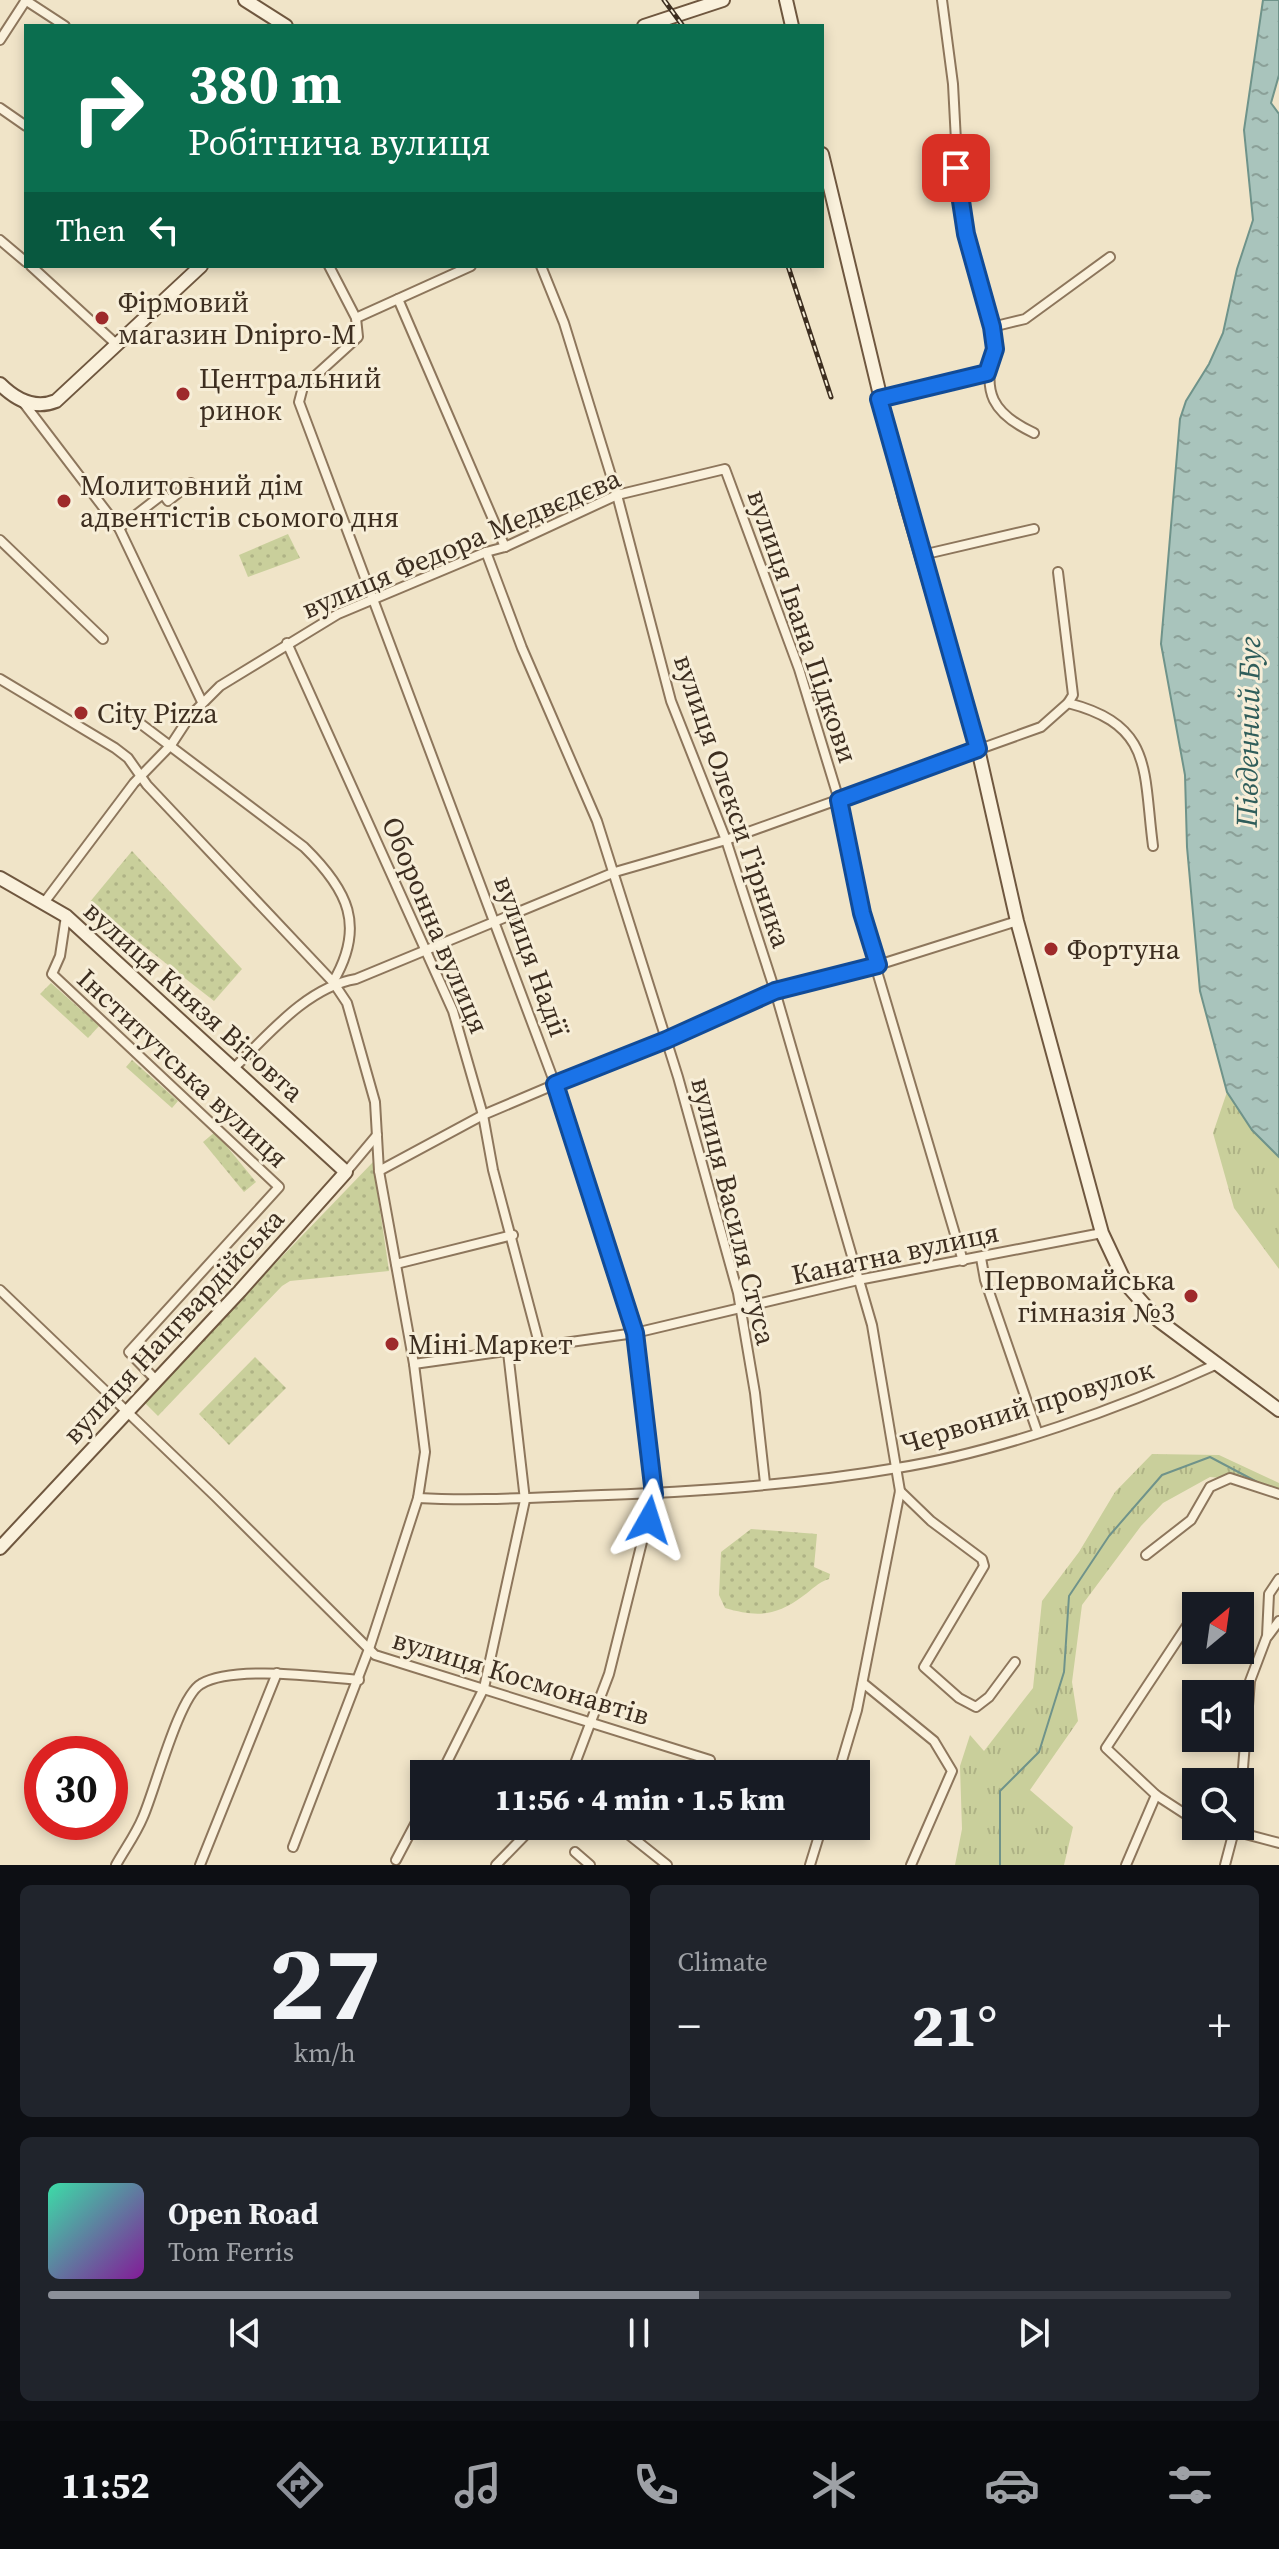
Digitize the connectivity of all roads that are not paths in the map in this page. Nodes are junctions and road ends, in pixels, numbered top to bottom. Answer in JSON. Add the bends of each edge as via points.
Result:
{"nodes":[{"id":1,"x":26,"y":0,"type":"edge"},
{"id":2,"x":245,"y":0,"type":"edge"},
{"id":3,"x":723,"y":0,"type":"edge"},
{"id":4,"x":786,"y":0,"type":"edge"},
{"id":5,"x":942,"y":0,"type":"edge"},
{"id":6,"x":62,"y":24,"type":"edge"},
{"id":7,"x":283,"y":24,"type":"edge"},
{"id":8,"x":650,"y":24,"type":"edge"},
{"id":9,"x":792,"y":24,"type":"edge"},
{"id":10,"x":0,"y":40,"type":"edge"},
{"id":11,"x":0,"y":108,"type":"edge"},
{"id":12,"x":24,"y":125,"type":"edge"},
{"id":13,"x":824,"y":163,"type":"edge"},
{"id":14,"x":0,"y":240,"type":"edge"},
{"id":15,"x":1110,"y":257,"type":"dead end"},
{"id":16,"x":24,"y":260,"type":"edge"},
{"id":17,"x":33,"y":268,"type":"edge"},
{"id":18,"x":199,"y":268,"type":"edge"},
{"id":19,"x":330,"y":268,"type":"edge"},
{"id":20,"x":467,"y":268,"type":"edge"},
{"id":21,"x":542,"y":268,"type":"edge"},
{"id":22,"x":398,"y":299,"type":"junction"},
{"id":23,"x":356,"y":318,"type":"junction"},
{"id":24,"x":992,"y":327,"type":"junction"},
{"id":25,"x":115,"y":343,"type":"junction"},
{"id":26,"x":987,"y":373,"type":"junction"},
{"id":27,"x":0,"y":384,"type":"edge"},
{"id":28,"x":879,"y":399,"type":"junction"},
{"id":29,"x":23,"y":401,"type":"junction"},
{"id":30,"x":1034,"y":433,"type":"dead end"},
{"id":31,"x":725,"y":469,"type":"joint"},
{"id":32,"x":191,"y":483,"type":"dead end"},
{"id":33,"x":617,"y":495,"type":"junction"},
{"id":34,"x":119,"y":528,"type":"junction"},
{"id":35,"x":1034,"y":529,"type":"dead end"},
{"id":36,"x":0,"y":540,"type":"edge"},
{"id":37,"x":505,"y":547,"type":"junction"},
{"id":38,"x":486,"y":552,"type":"junction"},
{"id":39,"x":922,"y":555,"type":"junction"},
{"id":40,"x":1058,"y":572,"type":"dead end"},
{"id":41,"x":375,"y":600,"type":"junction"},
{"id":42,"x":103,"y":639,"type":"dead end"},
{"id":43,"x":287,"y":643,"type":"junction"},
{"id":44,"x":0,"y":679,"type":"edge"},
{"id":45,"x":202,"y":702,"type":"junction"},
{"id":46,"x":1068,"y":703,"type":"junction"},
{"id":47,"x":137,"y":721,"type":"dead end"},
{"id":48,"x":171,"y":745,"type":"junction"},
{"id":49,"x":978,"y":749,"type":"junction"},
{"id":50,"x":140,"y":776,"type":"junction"},
{"id":51,"x":839,"y":800,"type":"junction"},
{"id":52,"x":726,"y":840,"type":"junction"},
{"id":53,"x":1153,"y":846,"type":"dead end"},
{"id":54,"x":615,"y":872,"type":"junction"},
{"id":55,"x":0,"y":878,"type":"edge"},
{"id":56,"x":43,"y":904,"type":"junction"},
{"id":57,"x":66,"y":916,"type":"junction"},
{"id":58,"x":496,"y":919,"type":"junction"},
{"id":59,"x":1017,"y":921,"type":"junction"},
{"id":60,"x":427,"y":950,"type":"junction"},
{"id":61,"x":878,"y":965,"type":"junction"},
{"id":62,"x":333,"y":982,"type":"junction"},
{"id":63,"x":775,"y":991,"type":"junction"},
{"id":64,"x":666,"y":1040,"type":"junction"},
{"id":65,"x":233,"y":1069,"type":"junction"},
{"id":66,"x":555,"y":1084,"type":"junction"},
{"id":67,"x":483,"y":1115,"type":"junction"},
{"id":68,"x":378,"y":1134,"type":"junction"},
{"id":69,"x":379,"y":1171,"type":"junction"},
{"id":70,"x":346,"y":1172,"type":"junction"},
{"id":71,"x":1102,"y":1233,"type":"junction"},
{"id":72,"x":513,"y":1235,"type":"junction"},
{"id":73,"x":981,"y":1258,"type":"junction"},
{"id":74,"x":963,"y":1261,"type":"junction"},
{"id":75,"x":396,"y":1264,"type":"junction"},
{"id":76,"x":858,"y":1280,"type":"junction"},
{"id":77,"x":0,"y":1290,"type":"edge"},
{"id":78,"x":741,"y":1310,"type":"junction"},
{"id":79,"x":635,"y":1333,"type":"junction"},
{"id":80,"x":540,"y":1347,"type":"junction"},
{"id":81,"x":508,"y":1352,"type":"junction"},
{"id":82,"x":414,"y":1364,"type":"junction"},
{"id":83,"x":1215,"y":1365,"type":"junction"},
{"id":84,"x":156,"y":1380,"type":"junction"},
{"id":85,"x":1279,"y":1410,"type":"edge"},
{"id":86,"x":126,"y":1414,"type":"junction"},
{"id":87,"x":1037,"y":1431,"type":"junction"},
{"id":88,"x":896,"y":1468,"type":"junction"},
{"id":89,"x":765,"y":1483,"type":"junction"},
{"id":90,"x":900,"y":1491,"type":"junction"},
{"id":91,"x":654,"y":1494,"type":"junction"},
{"id":92,"x":1279,"y":1494,"type":"edge"},
{"id":93,"x":418,"y":1498,"type":"junction"},
{"id":94,"x":525,"y":1500,"type":"junction"},
{"id":95,"x":0,"y":1548,"type":"edge"},
{"id":96,"x":1146,"y":1555,"type":"dead end"},
{"id":97,"x":1279,"y":1579,"type":"edge"},
{"id":98,"x":1279,"y":1621,"type":"edge"},
{"id":99,"x":1182,"y":1633,"type":"edge"},
{"id":100,"x":1267,"y":1636,"type":"junction"},
{"id":101,"x":369,"y":1649,"type":"junction"},
{"id":102,"x":1015,"y":1662,"type":"dead end"},
{"id":103,"x":277,"y":1673,"type":"junction"},
{"id":104,"x":359,"y":1680,"type":"junction"},
{"id":105,"x":863,"y":1683,"type":"junction"},
{"id":106,"x":484,"y":1688,"type":"junction"},
{"id":107,"x":593,"y":1722,"type":"junction"},
{"id":108,"x":448,"y":1760,"type":"edge"},
{"id":109,"x":577,"y":1760,"type":"edge"},
{"id":110,"x":710,"y":1760,"type":"dead end"},
{"id":111,"x":842,"y":1760,"type":"edge"},
{"id":112,"x":1243,"y":1768,"type":"edge"},
{"id":113,"x":1156,"y":1795,"type":"junction"},
{"id":114,"x":1182,"y":1812,"type":"edge"},
{"id":115,"x":410,"y":1834,"type":"edge"},
{"id":116,"x":1254,"y":1835,"type":"edge"},
{"id":117,"x":520,"y":1840,"type":"edge"},
{"id":118,"x":636,"y":1840,"type":"edge"},
{"id":119,"x":818,"y":1840,"type":"edge"},
{"id":120,"x":1231,"y":1840,"type":"edge"},
{"id":121,"x":1279,"y":1843,"type":"edge"},
{"id":122,"x":293,"y":1847,"type":"dead end"},
{"id":123,"x":575,"y":1852,"type":"dead end"},
{"id":124,"x":396,"y":1860,"type":"dead end"},
{"id":125,"x":116,"y":1865,"type":"edge"},
{"id":126,"x":200,"y":1865,"type":"edge"},
{"id":127,"x":496,"y":1865,"type":"edge"},
{"id":128,"x":590,"y":1865,"type":"edge"},
{"id":129,"x":667,"y":1865,"type":"edge"},
{"id":130,"x":810,"y":1865,"type":"edge"},
{"id":131,"x":911,"y":1865,"type":"edge"},
{"id":132,"x":1126,"y":1865,"type":"edge"},
{"id":133,"x":1225,"y":1865,"type":"edge"}],
"edges":[{"from":1,"to":6,"type":"street"},
{"from":1,"to":10,"type":"street"},
{"from":2,"to":7,"type":"street"},
{"from":3,"to":8,"type":"street"},
{"from":4,"to":9,"type":"street"},
{"from":5,"to":24,"type":"street","via":[[959,198]]},
{"from":11,"to":12,"type":"street"},
{"from":13,"to":28,"type":"street"},
{"from":14,"to":16,"type":"street"},
{"from":15,"to":24,"type":"street","via":[[1025,319]]},
{"from":17,"to":25,"type":"street"},
{"from":18,"to":25,"type":"street"},
{"from":19,"to":23,"type":"street"},
{"from":20,"to":22,"type":"street"},
{"from":21,"to":33,"type":"street","name":"вулиця Олекси Гірника"},
{"from":22,"to":23,"type":"street"},
{"from":22,"to":37,"type":"street"},
{"from":23,"to":41,"type":"street","name":"вулиця Надії","via":[[358,337],[309,381],[299,397]]},
{"from":24,"to":26,"type":"street","via":[[995,349]]},
{"from":25,"to":29,"type":"street","via":[[56,401]]},
{"from":26,"to":28,"type":"street"},
{"from":26,"to":30,"type":"street","via":[[1000,412]]},
{"from":27,"to":29,"type":"street"},
{"from":28,"to":39,"type":"street"},
{"from":29,"to":34,"type":"street"},
{"from":31,"to":33,"type":"street","name":"вулиця Федора Медвєдєва"},
{"from":31,"to":51,"type":"street","name":"вулиця Івана Підкови","via":[[799,669]]},
{"from":32,"to":34,"type":"street","via":[[168,501],[163,494]]},
{"from":33,"to":37,"type":"street","name":"вулиця Федора Медвєдєва"},
{"from":33,"to":52,"type":"street","name":"вулиця Олекси Гірника","via":[[671,701]]},
{"from":34,"to":45,"type":"street"},
{"from":35,"to":39,"type":"street"},
{"from":36,"to":42,"type":"street"},
{"from":37,"to":38,"type":"street","name":"вулиця Федора Медвєдєва"},
{"from":38,"to":41,"type":"street","name":"вулиця Федора Медвєдєва"},
{"from":38,"to":54,"type":"street","name":"вулиця Василя Стуса"},
{"from":39,"to":49,"type":"street"},
{"from":40,"to":46,"type":"street","via":[[1073,695]]},
{"from":41,"to":43,"type":"street","name":"вулиця Федора Медвєдєва"},
{"from":41,"to":58,"type":"street","name":"вулиця Надії"},
{"from":43,"to":45,"type":"street","name":"вулиця Федора Медвєдєва"},
{"from":43,"to":60,"type":"street","name":"Оборонна вулиця"},
{"from":44,"to":50,"type":"street","via":[[115,748]]},
{"from":45,"to":48,"type":"street","name":"вулиця Федора Медвєдєва"},
{"from":46,"to":49,"type":"street","via":[[1041,727]]},
{"from":46,"to":53,"type":"street","via":[[1108,716],[1134,740]]},
{"from":47,"to":48,"type":"street"},
{"from":48,"to":50,"type":"street","name":"вулиця Федора Медвєдєва"},
{"from":48,"to":62,"type":"street","via":[[322,865],[338,889],[353,931]]},
{"from":49,"to":51,"type":"street"},
{"from":49,"to":59,"type":"street"},
{"from":50,"to":56,"type":"street","name":"вулиця Федора Медвєдєва"},
{"from":50,"to":62,"type":"street"},
{"from":51,"to":52,"type":"street"},
{"from":51,"to":61,"type":"street","name":"вулиця Івана Підкови"},
{"from":52,"to":54,"type":"street"},
{"from":52,"to":63,"type":"street","name":"вулиця Олекси Гірника"},
{"from":54,"to":58,"type":"street"},
{"from":54,"to":64,"type":"street","name":"вулиця Василя Стуса"},
{"from":55,"to":56,"type":"street","name":"вулиця Князя Вітовта"},
{"from":56,"to":57,"type":"street","name":"вулиця Князя Вітовта"},
{"from":57,"to":65,"type":"street","name":"вулиця Князя Вітовта"},
{"from":57,"to":84,"type":"street","name":"Інститутська вулиця","via":[[52,974],[279,1187],[129,1352]]},
{"from":58,"to":60,"type":"street"},
{"from":58,"to":66,"type":"street","name":"вулиця Надії"},
{"from":59,"to":61,"type":"street"},
{"from":59,"to":71,"type":"street"},
{"from":60,"to":62,"type":"street","via":[[356,979]]},
{"from":60,"to":67,"type":"street","name":"Оборонна вулиця","via":[[453,1011]]},
{"from":61,"to":63,"type":"street"},
{"from":61,"to":74,"type":"street","name":"вулиця Івана Підкови"},
{"from":62,"to":65,"type":"street"},
{"from":62,"to":68,"type":"street","via":[[347,1003],[357,1036]]},
{"from":63,"to":64,"type":"street"},
{"from":63,"to":76,"type":"street","name":"вулиця Олекси Гірника"},
{"from":64,"to":66,"type":"street"},
{"from":64,"to":78,"type":"street","name":"вулиця Василя Стуса"},
{"from":65,"to":70,"type":"street","name":"вулиця Князя Вітовта"},
{"from":66,"to":67,"type":"street"},
{"from":66,"to":79,"type":"street","name":"вулиця Надії"},
{"from":67,"to":69,"type":"street"},
{"from":67,"to":72,"type":"street","name":"Оборонна вулиця"},
{"from":68,"to":69,"type":"street"},
{"from":68,"to":70,"type":"street","name":"вулиця Нацгвардійська"},
{"from":69,"to":75,"type":"street"},
{"from":70,"to":84,"type":"street","name":"вулиця Нацгвардійська"},
{"from":71,"to":73,"type":"street","name":"Канатна вулиця"},
{"from":71,"to":83,"type":"street","via":[[1126,1284]]},
{"from":72,"to":75,"type":"street"},
{"from":72,"to":80,"type":"street","name":"Оборонна вулиця"},
{"from":73,"to":74,"type":"street","name":"Канатна вулиця"},
{"from":73,"to":87,"type":"street"},
{"from":74,"to":76,"type":"street","name":"Канатна вулиця"},
{"from":75,"to":82,"type":"street"},
{"from":76,"to":78,"type":"street","name":"Канатна вулиця"},
{"from":76,"to":88,"type":"street","name":"вулиця Олекси Гірника","via":[[872,1325]]},
{"from":77,"to":86,"type":"street","name":"вулиця Космонавтів"},
{"from":78,"to":79,"type":"street","name":"Канатна вулиця"},
{"from":78,"to":89,"type":"street","name":"вулиця Василя Стуса"},
{"from":79,"to":80,"type":"street","name":"Канатна вулиця"},
{"from":79,"to":91,"type":"street","name":"вулиця Надії"},
{"from":80,"to":81,"type":"street","name":"Канатна вулиця"},
{"from":81,"to":82,"type":"street","name":"Канатна вулиця"},
{"from":81,"to":94,"type":"street"},
{"from":82,"to":93,"type":"street","via":[[425,1452]]},
{"from":83,"to":85,"type":"street"},
{"from":83,"to":87,"type":"street","name":"Червоний провулок"},
{"from":84,"to":86,"type":"street","name":"вулиця Нацгвардійська"},
{"from":86,"to":95,"type":"street","name":"вулиця Нацгвардійська"},
{"from":86,"to":101,"type":"street","name":"вулиця Космонавтів"},
{"from":87,"to":88,"type":"street","name":"Червоний провулок"},
{"from":88,"to":89,"type":"street","name":"Червоний провулок"},
{"from":88,"to":90,"type":"street","name":"вулиця Олекси Гірника"},
{"from":89,"to":91,"type":"street","name":"Червоний провулок"},
{"from":90,"to":102,"type":"street","via":[[984,1566],[924,1667],[976,1707]]},
{"from":90,"to":105,"type":"street","name":"вулиця Олекси Гірника"},
{"from":91,"to":94,"type":"street","name":"Червоний провулок"},
{"from":91,"to":107,"type":"street","name":"вулиця Надії"},
{"from":92,"to":96,"type":"street","via":[[1230,1478],[1210,1487],[1191,1520]]},
{"from":93,"to":94,"type":"street","name":"Червоний провулок"},
{"from":93,"to":101,"type":"street"},
{"from":94,"to":106,"type":"street"},
{"from":97,"to":100,"type":"street","via":[[1269,1594]]},
{"from":98,"to":100,"type":"street"},
{"from":99,"to":113,"type":"street","via":[[1106,1748]]},
{"from":100,"to":112,"type":"street","via":[[1250,1681]]},
{"from":101,"to":104,"type":"street"},
{"from":101,"to":106,"type":"street","name":"вулиця Космонавтів"},
{"from":103,"to":104,"type":"street"},
{"from":103,"to":125,"type":"street","via":[[197,1685],[143,1819]]},
{"from":103,"to":126,"type":"street"},
{"from":104,"to":122,"type":"street"},
{"from":105,"to":111,"type":"street","name":"вулиця Олекси Гірника"},
{"from":105,"to":131,"type":"street","via":[[934,1741],[952,1771]]},
{"from":106,"to":107,"type":"street","name":"вулиця Космонавтів"},
{"from":106,"to":108,"type":"street"},
{"from":107,"to":109,"type":"street","name":"вулиця Надії"},
{"from":107,"to":110,"type":"street","name":"вулиця Космонавтів"},
{"from":113,"to":114,"type":"street"},
{"from":113,"to":132,"type":"street"},
{"from":115,"to":124,"type":"street"},
{"from":116,"to":121,"type":"street"},
{"from":117,"to":127,"type":"street"},
{"from":118,"to":129,"type":"street"},
{"from":119,"to":130,"type":"street"},
{"from":120,"to":133,"type":"street"},
{"from":123,"to":128,"type":"street"}]}
